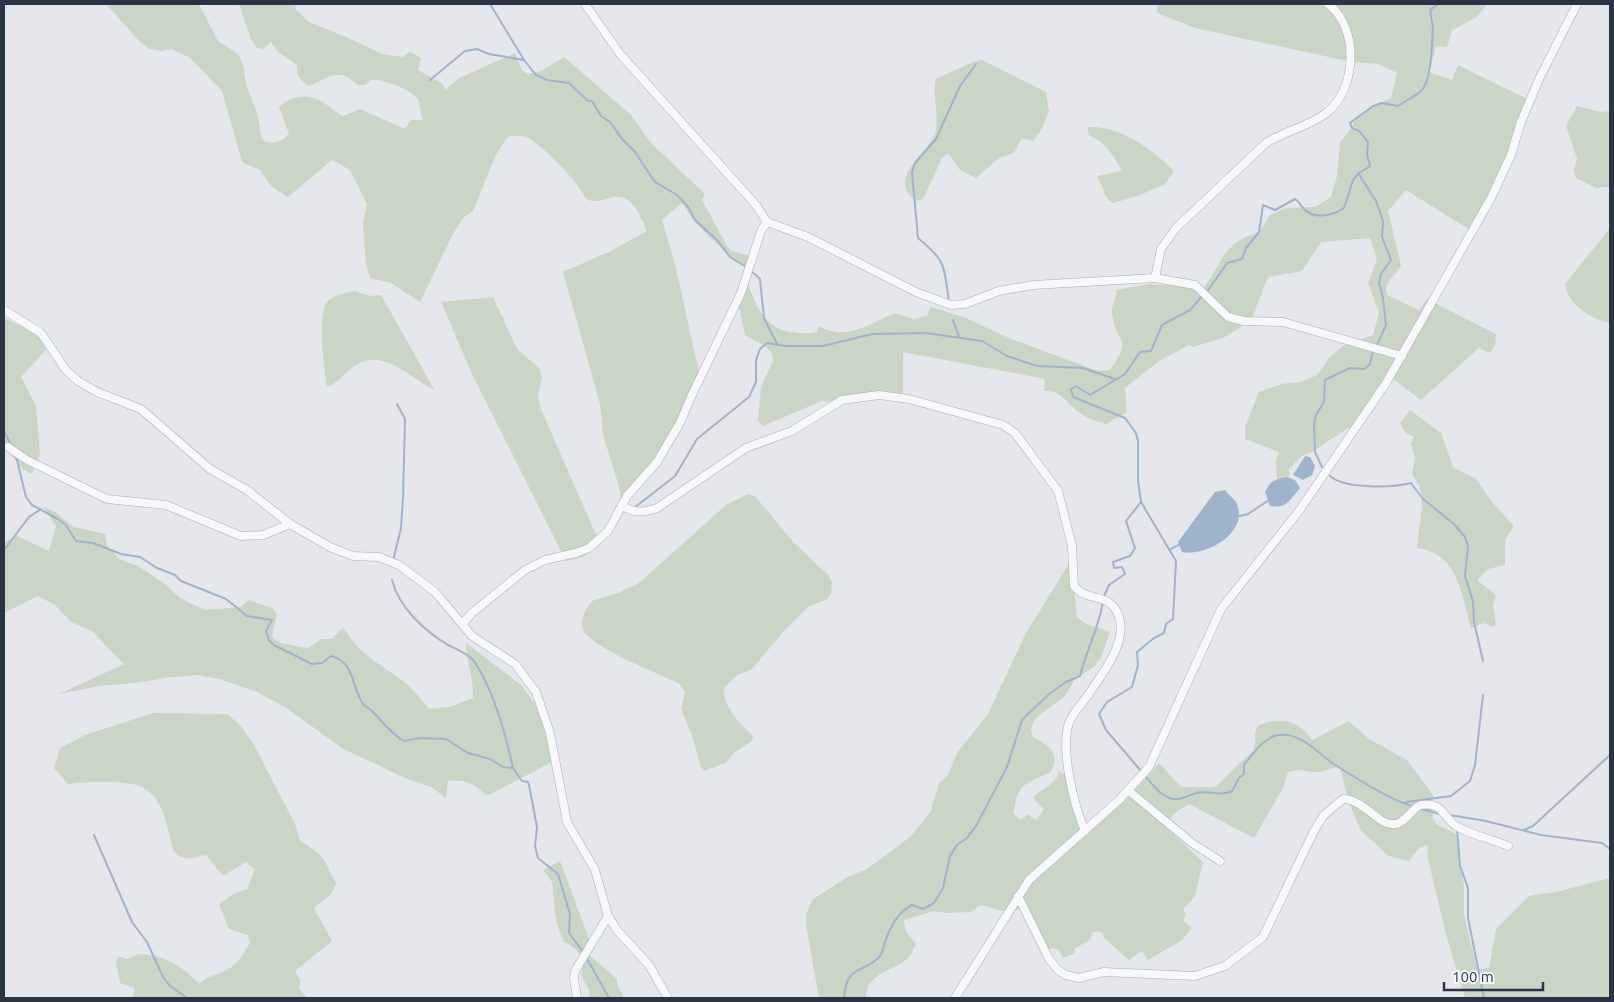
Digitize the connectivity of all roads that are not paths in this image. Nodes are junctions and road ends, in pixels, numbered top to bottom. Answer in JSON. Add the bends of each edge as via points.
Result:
{"nodes":[{"id":1,"x":585,"y":4,"type":"edge"},
{"id":2,"x":1328,"y":4,"type":"edge"},
{"id":3,"x":1577,"y":4,"type":"edge"},
{"id":4,"x":767,"y":222,"type":"junction"},
{"id":5,"x":1155,"y":278,"type":"junction"},
{"id":6,"x":4,"y":310,"type":"edge"},
{"id":7,"x":1402,"y":356,"type":"junction"},
{"id":8,"x":8,"y":447,"type":"dead end"},
{"id":9,"x":622,"y":506,"type":"junction"},
{"id":10,"x":290,"y":524,"type":"junction"},
{"id":11,"x":462,"y":624,"type":"junction"},
{"id":12,"x":1129,"y":791,"type":"junction"},
{"id":13,"x":1085,"y":831,"type":"junction"},
{"id":14,"x":1508,"y":846,"type":"dead end"},
{"id":15,"x":1220,"y":861,"type":"dead end"},
{"id":16,"x":1018,"y":896,"type":"junction"},
{"id":17,"x":608,"y":916,"type":"junction"},
{"id":18,"x":577,"y":998,"type":"edge"},
{"id":19,"x":668,"y":998,"type":"edge"},
{"id":20,"x":955,"y":998,"type":"edge"}],
"edges":[{"from":1,"to":4,"type":"street","via":[[620,54],[756,205]]},
{"from":2,"to":5,"type":"street","via":[[1339,14],[1350,45],[1350,64],[1339,99],[1317,119],[1283,132],[1266,143],[1176,228],[1161,250]]},
{"from":3,"to":7,"type":"street","via":[[1540,77],[1491,198]]},
{"from":4,"to":5,"type":"street","via":[[808,237],[922,295],[951,305],[965,304],[1000,291],[1033,284]]},
{"from":4,"to":9,"type":"street","via":[[750,270],[680,423],[657,462]]},
{"from":5,"to":7,"type":"street","via":[[1199,287],[1228,317],[1244,321],[1273,320]]},
{"from":6,"to":10,"type":"street","via":[[41,333],[66,370],[78,381],[141,409],[210,469],[247,490]]},
{"from":7,"to":12,"type":"street","via":[[1316,487],[1221,608],[1149,767]]},
{"from":8,"to":10,"type":"street","via":[[106,499],[166,505],[242,536],[263,535]]},
{"from":9,"to":11,"type":"street","via":[[608,532],[598,542],[576,554],[546,560],[525,570]]},
{"from":9,"to":13,"type":"street","via":[[631,511],[657,508],[746,448],[792,431],[842,400],[879,395],[893,397],[1008,427],[1024,443],[1058,491],[1072,546],[1074,586],[1083,594],[1108,601],[1121,627],[1117,645],[1072,717],[1068,729],[1068,761]]},
{"from":10,"to":11,"type":"street","via":[[343,553],[393,562],[435,592]]},
{"from":11,"to":17,"type":"street","via":[[472,636],[515,664],[536,692],[550,733],[567,822],[595,870]]},
{"from":12,"to":13,"type":"street"},
{"from":12,"to":15,"type":"street","via":[[1192,843]]},
{"from":13,"to":16,"type":"street","via":[[1035,874]]},
{"from":14,"to":16,"type":"street","via":[[1469,832],[1456,825],[1445,811],[1430,805],[1417,807],[1399,823],[1392,824],[1352,799],[1343,799],[1323,816],[1314,831],[1263,937],[1225,966],[1195,976],[1104,972],[1079,978],[1066,976],[1049,959]]},
{"from":16,"to":20,"type":"street"},
{"from":17,"to":18,"type":"street","via":[[575,971]]},
{"from":17,"to":19,"type":"street","via":[[649,965]]}]}
